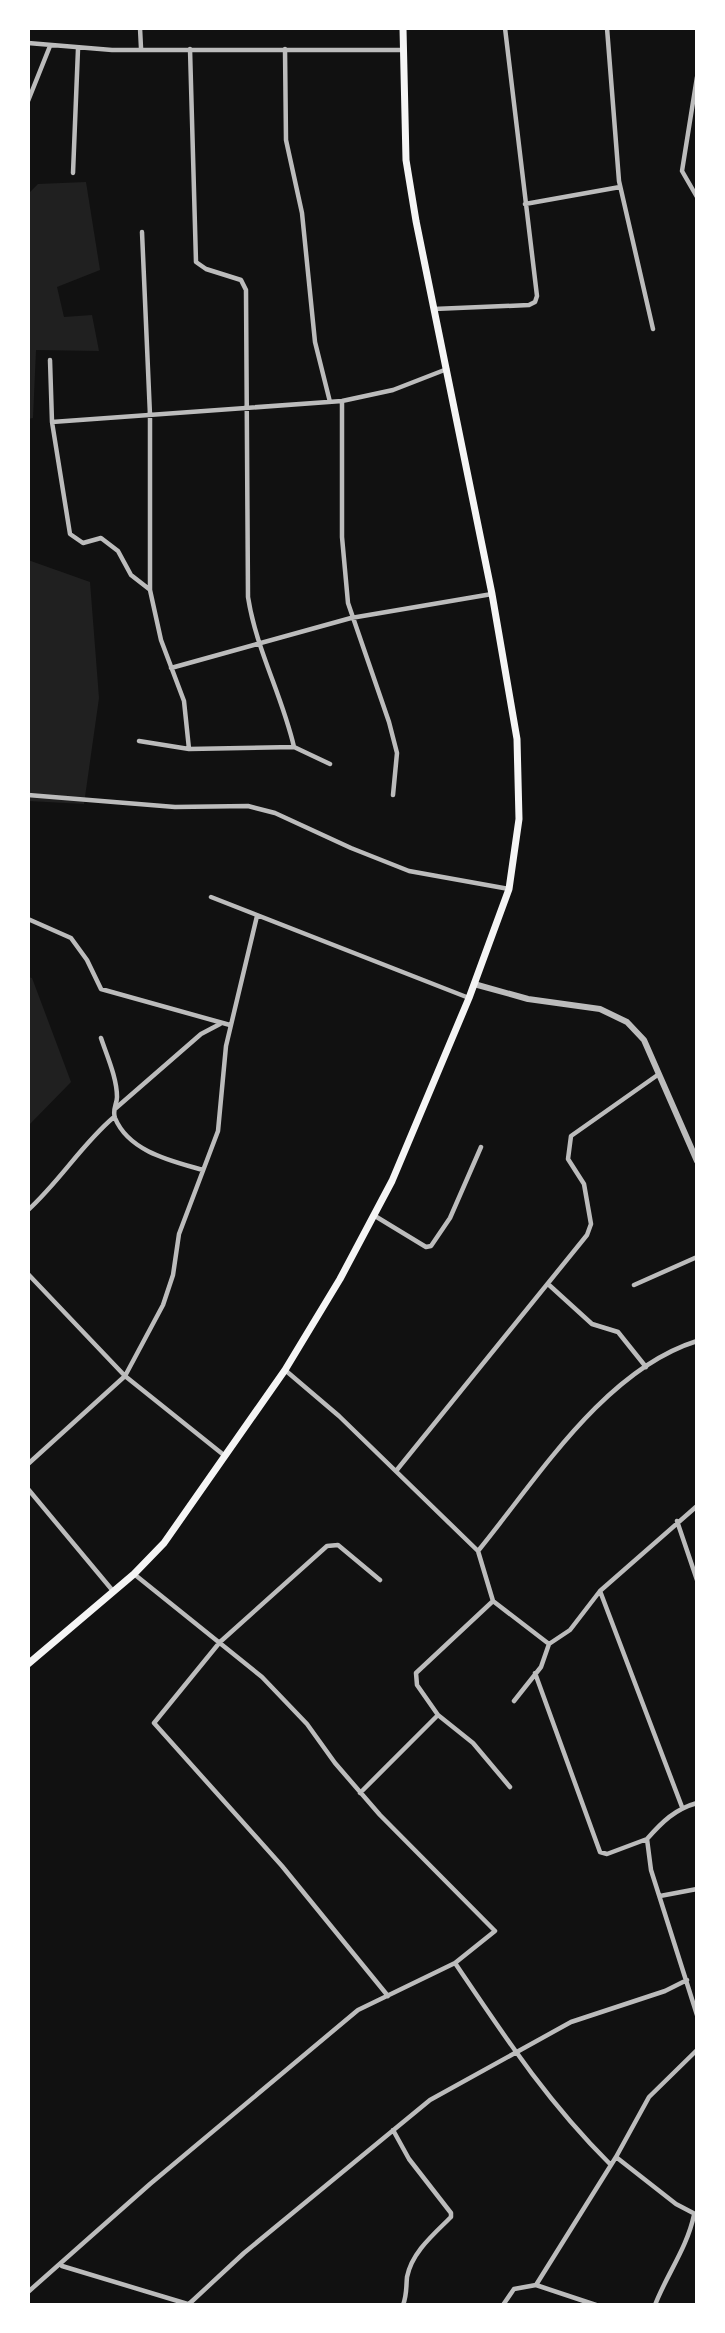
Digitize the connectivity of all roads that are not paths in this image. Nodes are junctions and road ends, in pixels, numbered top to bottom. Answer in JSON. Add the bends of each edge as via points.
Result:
{"nodes":[{"id":1,"x":140,"y":28,"type":"edge"},
{"id":2,"x":403,"y":28,"type":"edge"},
{"id":3,"x":505,"y":28,"type":"edge"},
{"id":4,"x":607,"y":28,"type":"edge"},
{"id":5,"x":28,"y":44,"type":"edge"},
{"id":6,"x":50,"y":46,"type":"junction"},
{"id":7,"x":141,"y":48,"type":"junction"},
{"id":8,"x":78,"y":49,"type":"junction"},
{"id":9,"x":190,"y":49,"type":"junction"},
{"id":10,"x":285,"y":49,"type":"junction"},
{"id":11,"x":402,"y":50,"type":"junction"},
{"id":12,"x":697,"y":77,"type":"edge"},
{"id":13,"x":28,"y":101,"type":"edge"},
{"id":14,"x":73,"y":173,"type":"dead end"},
{"id":15,"x":620,"y":187,"type":"junction"},
{"id":16,"x":697,"y":197,"type":"edge"},
{"id":17,"x":525,"y":204,"type":"junction"},
{"id":18,"x":142,"y":232,"type":"dead end"},
{"id":19,"x":434,"y":309,"type":"junction"},
{"id":20,"x":653,"y":329,"type":"dead end"},
{"id":21,"x":50,"y":360,"type":"dead end"},
{"id":22,"x":448,"y":369,"type":"junction"},
{"id":23,"x":342,"y":401,"type":"junction"},
{"id":24,"x":330,"y":402,"type":"junction"},
{"id":25,"x":246,"y":406,"type":"junction"},
{"id":26,"x":150,"y":415,"type":"junction"},
{"id":27,"x":52,"y":422,"type":"junction"},
{"id":28,"x":150,"y":590,"type":"junction"},
{"id":29,"x":492,"y":594,"type":"junction"},
{"id":30,"x":351,"y":618,"type":"junction"},
{"id":31,"x":260,"y":644,"type":"junction"},
{"id":32,"x":171,"y":668,"type":"junction"},
{"id":33,"x":139,"y":741,"type":"dead end"},
{"id":34,"x":294,"y":747,"type":"junction"},
{"id":35,"x":189,"y":749,"type":"junction"},
{"id":36,"x":330,"y":764,"type":"dead end"},
{"id":37,"x":28,"y":795,"type":"edge"},
{"id":38,"x":393,"y":795,"type":"dead end"},
{"id":39,"x":509,"y":888,"type":"junction"},
{"id":40,"x":211,"y":897,"type":"dead end"},
{"id":41,"x":257,"y":916,"type":"junction"},
{"id":42,"x":28,"y":919,"type":"edge"},
{"id":43,"x":474,"y":984,"type":"junction"},
{"id":44,"x":469,"y":998,"type":"junction"},
{"id":45,"x":221,"y":1023,"type":"junction"},
{"id":46,"x":230,"y":1025,"type":"junction"},
{"id":47,"x":101,"y":1038,"type":"dead end"},
{"id":48,"x":659,"y":1074,"type":"junction"},
{"id":49,"x":114,"y":1109,"type":"junction"},
{"id":50,"x":114,"y":1117,"type":"junction"},
{"id":51,"x":481,"y":1147,"type":"dead end"},
{"id":52,"x":697,"y":1161,"type":"edge"},
{"id":53,"x":203,"y":1170,"type":"junction"},
{"id":54,"x":28,"y":1210,"type":"edge"},
{"id":55,"x":375,"y":1216,"type":"junction"},
{"id":56,"x":697,"y":1257,"type":"edge"},
{"id":57,"x":28,"y":1274,"type":"edge"},
{"id":58,"x":548,"y":1284,"type":"junction"},
{"id":59,"x":634,"y":1284,"type":"dead end"},
{"id":60,"x":697,"y":1342,"type":"edge"},
{"id":61,"x":646,"y":1367,"type":"junction"},
{"id":62,"x":285,"y":1370,"type":"junction"},
{"id":63,"x":125,"y":1376,"type":"junction"},
{"id":64,"x":226,"y":1457,"type":"junction"},
{"id":65,"x":28,"y":1464,"type":"edge"},
{"id":66,"x":397,"y":1471,"type":"junction"},
{"id":67,"x":28,"y":1489,"type":"edge"},
{"id":68,"x":697,"y":1506,"type":"edge"},
{"id":69,"x":677,"y":1521,"type":"junction"},
{"id":70,"x":478,"y":1551,"type":"junction"},
{"id":71,"x":134,"y":1574,"type":"junction"},
{"id":72,"x":380,"y":1580,"type":"dead end"},
{"id":73,"x":697,"y":1580,"type":"edge"},
{"id":74,"x":113,"y":1591,"type":"junction"},
{"id":75,"x":600,"y":1591,"type":"junction"},
{"id":76,"x":493,"y":1601,"type":"junction"},
{"id":77,"x":220,"y":1642,"type":"junction"},
{"id":78,"x":549,"y":1644,"type":"junction"},
{"id":79,"x":28,"y":1664,"type":"edge"},
{"id":80,"x":535,"y":1672,"type":"junction"},
{"id":81,"x":514,"y":1701,"type":"dead end"},
{"id":82,"x":439,"y":1715,"type":"junction"},
{"id":83,"x":510,"y":1787,"type":"dead end"},
{"id":84,"x":360,"y":1793,"type":"junction"},
{"id":85,"x":697,"y":1803,"type":"edge"},
{"id":86,"x":682,"y":1807,"type":"junction"},
{"id":87,"x":647,"y":1839,"type":"junction"},
{"id":88,"x":697,"y":1889,"type":"edge"},
{"id":89,"x":660,"y":1896,"type":"junction"},
{"id":90,"x":455,"y":1963,"type":"junction"},
{"id":91,"x":687,"y":1980,"type":"junction"},
{"id":92,"x":388,"y":1996,"type":"junction"},
{"id":93,"x":697,"y":2015,"type":"edge"},
{"id":94,"x":697,"y":2050,"type":"edge"},
{"id":95,"x":514,"y":2052,"type":"junction"},
{"id":96,"x":393,"y":2130,"type":"junction"},
{"id":97,"x":617,"y":2157,"type":"junction"},
{"id":98,"x":610,"y":2164,"type":"junction"},
{"id":99,"x":695,"y":2215,"type":"edge"},
{"id":100,"x":61,"y":2265,"type":"junction"},
{"id":101,"x":536,"y":2285,"type":"junction"},
{"id":102,"x":28,"y":2292,"type":"edge"},
{"id":103,"x":190,"y":2305,"type":"edge"},
{"id":104,"x":404,"y":2305,"type":"edge"},
{"id":105,"x":503,"y":2305,"type":"edge"},
{"id":106,"x":596,"y":2305,"type":"edge"},
{"id":107,"x":655,"y":2305,"type":"edge"}],
"edges":[{"from":1,"to":7,"type":"street"},
{"from":2,"to":11,"type":"main road"},
{"from":3,"to":17,"type":"street"},
{"from":4,"to":15,"type":"street"},
{"from":5,"to":6,"type":"street"},
{"from":6,"to":8,"type":"street"},
{"from":6,"to":13,"type":"street"},
{"from":7,"to":8,"type":"street"},
{"from":7,"to":9,"type":"street"},
{"from":8,"to":14,"type":"street"},
{"from":9,"to":10,"type":"street"},
{"from":9,"to":25,"type":"street","via":[[196,262],[244,283]]},
{"from":10,"to":11,"type":"street"},
{"from":10,"to":24,"type":"street","via":[[286,140],[302,212],[315,342]]},
{"from":11,"to":19,"type":"main road","via":[[406,160]]},
{"from":12,"to":16,"type":"street","via":[[682,171]]},
{"from":15,"to":17,"type":"street"},
{"from":15,"to":20,"type":"street"},
{"from":17,"to":19,"type":"street","via":[[535,302]]},
{"from":18,"to":26,"type":"street"},
{"from":19,"to":22,"type":"main road"},
{"from":21,"to":27,"type":"street"},
{"from":22,"to":23,"type":"street","via":[[393,390]]},
{"from":22,"to":29,"type":"main road"},
{"from":23,"to":24,"type":"street"},
{"from":23,"to":30,"type":"street","via":[[342,537]]},
{"from":24,"to":25,"type":"street"},
{"from":25,"to":26,"type":"street"},
{"from":25,"to":31,"type":"street","via":[[246,578],[251,619]]},
{"from":26,"to":27,"type":"street"},
{"from":26,"to":28,"type":"street"},
{"from":27,"to":28,"type":"street","via":[[69,534],[83,543],[101,538],[109,542],[131,575]]},
{"from":28,"to":32,"type":"street"},
{"from":29,"to":30,"type":"street"},
{"from":29,"to":39,"type":"main road","via":[[517,739],[519,819]]},
{"from":30,"to":31,"type":"street"},
{"from":30,"to":38,"type":"street","via":[[390,722],[397,753]]},
{"from":31,"to":32,"type":"street"},
{"from":31,"to":34,"type":"street"},
{"from":32,"to":35,"type":"street","via":[[184,701]]},
{"from":33,"to":35,"type":"street"},
{"from":34,"to":35,"type":"street"},
{"from":34,"to":36,"type":"street"},
{"from":37,"to":39,"type":"street","via":[[176,807],[248,806],[275,813],[409,871]]},
{"from":39,"to":43,"type":"main road"},
{"from":40,"to":41,"type":"street"},
{"from":41,"to":44,"type":"street"},
{"from":41,"to":46,"type":"street"},
{"from":42,"to":45,"type":"street","via":[[71,938],[102,989]]},
{"from":43,"to":44,"type":"main road"},
{"from":43,"to":48,"type":"street","via":[[528,999],[614,1013],[644,1040]]},
{"from":44,"to":55,"type":"main road"},
{"from":45,"to":46,"type":"street"},
{"from":45,"to":49,"type":"street","via":[[201,1034]]},
{"from":46,"to":53,"type":"street","via":[[218,1131]]},
{"from":47,"to":49,"type":"street","via":[[117,1097]]},
{"from":48,"to":52,"type":"street"},
{"from":48,"to":58,"type":"street","via":[[571,1136],[568,1159],[584,1184],[591,1224],[584,1240]]},
{"from":49,"to":50,"type":"street"},
{"from":50,"to":53,"type":"street","via":[[147,1151]]},
{"from":50,"to":54,"type":"street"},
{"from":51,"to":55,"type":"street","via":[[459,1200],[431,1246]]},
{"from":53,"to":63,"type":"street","via":[[179,1234],[166,1296]]},
{"from":55,"to":62,"type":"main road"},
{"from":56,"to":59,"type":"street"},
{"from":57,"to":63,"type":"street"},
{"from":58,"to":61,"type":"street","via":[[592,1324],[618,1332]]},
{"from":58,"to":66,"type":"street"},
{"from":60,"to":61,"type":"street"},
{"from":61,"to":70,"type":"street","via":[[574,1431]]},
{"from":62,"to":64,"type":"main road"},
{"from":62,"to":66,"type":"street"},
{"from":63,"to":64,"type":"street"},
{"from":63,"to":65,"type":"street"},
{"from":64,"to":71,"type":"main road","via":[[164,1543]]},
{"from":66,"to":70,"type":"street"},
{"from":67,"to":74,"type":"street"},
{"from":68,"to":69,"type":"street"},
{"from":69,"to":73,"type":"street"},
{"from":69,"to":75,"type":"street"},
{"from":70,"to":76,"type":"street"},
{"from":71,"to":74,"type":"main road"},
{"from":71,"to":77,"type":"street"},
{"from":72,"to":77,"type":"street","via":[[333,1544]]},
{"from":74,"to":79,"type":"main road"},
{"from":75,"to":78,"type":"street","via":[[570,1630]]},
{"from":75,"to":86,"type":"street"},
{"from":76,"to":78,"type":"street"},
{"from":76,"to":82,"type":"street","via":[[416,1673],[417,1685]]},
{"from":77,"to":84,"type":"street","via":[[262,1676],[307,1724]]},
{"from":77,"to":92,"type":"street","via":[[154,1723],[282,1866]]},
{"from":78,"to":80,"type":"street","via":[[545,1660]]},
{"from":80,"to":81,"type":"street"},
{"from":80,"to":87,"type":"street","via":[[600,1852],[607,1854]]},
{"from":82,"to":83,"type":"street","via":[[480,1750]]},
{"from":82,"to":84,"type":"street"},
{"from":84,"to":90,"type":"street","via":[[495,1931]]},
{"from":85,"to":86,"type":"street"},
{"from":86,"to":87,"type":"street"},
{"from":87,"to":89,"type":"street"},
{"from":88,"to":89,"type":"street"},
{"from":89,"to":91,"type":"street"},
{"from":90,"to":92,"type":"street"},
{"from":90,"to":95,"type":"street"},
{"from":91,"to":93,"type":"street"},
{"from":91,"to":95,"type":"street","via":[[665,1992],[571,2021]]},
{"from":92,"to":100,"type":"street","via":[[358,2010],[329,2033]]},
{"from":94,"to":97,"type":"street","via":[[649,2097]]},
{"from":95,"to":96,"type":"street","via":[[430,2100]]},
{"from":95,"to":98,"type":"street","via":[[566,2120]]},
{"from":96,"to":103,"type":"street","via":[[244,2253]]},
{"from":96,"to":104,"type":"street","via":[[451,2213],[413,2262]]},
{"from":97,"to":98,"type":"street"},
{"from":97,"to":99,"type":"street"},
{"from":98,"to":101,"type":"street"},
{"from":99,"to":107,"type":"street","via":[[689,2239]]},
{"from":100,"to":102,"type":"street"},
{"from":100,"to":103,"type":"street"},
{"from":101,"to":105,"type":"street","via":[[513,2289]]},
{"from":101,"to":106,"type":"street"}]}
